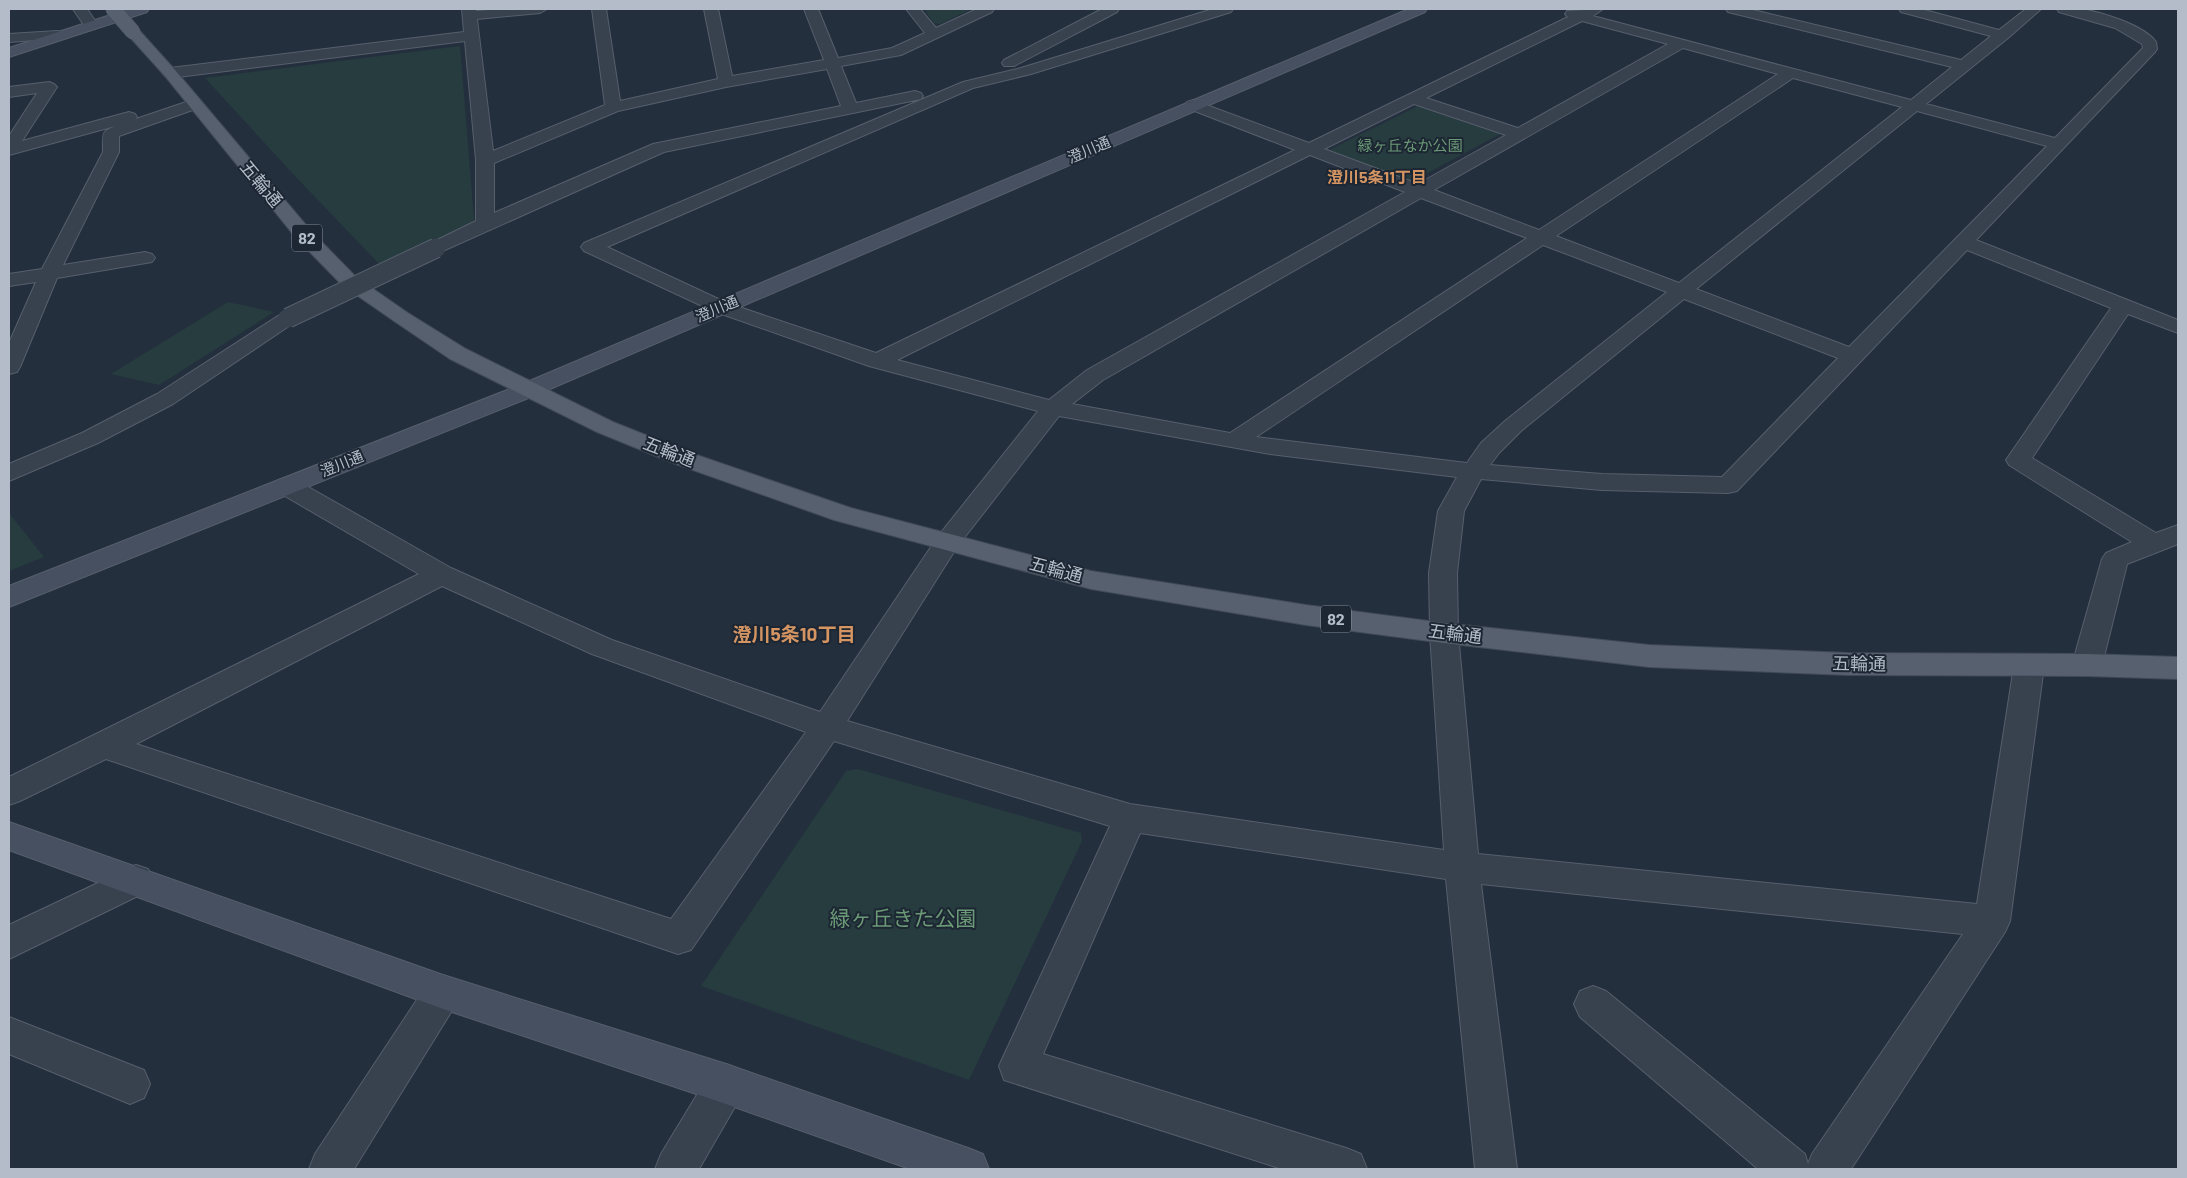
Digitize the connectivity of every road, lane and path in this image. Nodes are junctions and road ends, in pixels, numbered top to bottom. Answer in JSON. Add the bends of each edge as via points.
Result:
{"nodes":[{"id":1,"x":80,"y":9,"type":"edge"},
{"id":2,"x":112,"y":9,"type":"edge"},
{"id":3,"x":142,"y":9,"type":"edge"},
{"id":4,"x":540,"y":9,"type":"edge"},
{"id":5,"x":599,"y":9,"type":"edge"},
{"id":6,"x":711,"y":9,"type":"edge"},
{"id":7,"x":811,"y":9,"type":"edge"},
{"id":8,"x":913,"y":9,"type":"edge"},
{"id":9,"x":987,"y":9,"type":"edge"},
{"id":10,"x":1112,"y":9,"type":"edge"},
{"id":11,"x":1226,"y":9,"type":"edge"},
{"id":12,"x":1420,"y":9,"type":"edge"},
{"id":13,"x":1554,"y":9,"type":"edge"},
{"id":14,"x":1733,"y":9,"type":"edge"},
{"id":15,"x":1906,"y":9,"type":"edge"},
{"id":16,"x":2034,"y":9,"type":"edge"},
{"id":17,"x":2064,"y":9,"type":"edge"},
{"id":18,"x":469,"y":12,"type":"edge"},
{"id":19,"x":1588,"y":12,"type":"edge"},
{"id":20,"x":91,"y":25,"type":"junction"},
{"id":21,"x":933,"y":34,"type":"junction"},
{"id":22,"x":2003,"y":35,"type":"junction"},
{"id":23,"x":57,"y":36,"type":"junction"},
{"id":24,"x":470,"y":36,"type":"junction"},
{"id":25,"x":9,"y":38,"type":"edge"},
{"id":26,"x":1681,"y":43,"type":"junction"},
{"id":27,"x":9,"y":53,"type":"edge"},
{"id":28,"x":832,"y":63,"type":"junction"},
{"id":29,"x":1963,"y":66,"type":"junction"},
{"id":30,"x":1791,"y":72,"type":"junction"},
{"id":31,"x":170,"y":73,"type":"junction"},
{"id":32,"x":726,"y":82,"type":"junction"},
{"id":33,"x":968,"y":85,"type":"junction"},
{"id":34,"x":9,"y":92,"type":"edge"},
{"id":35,"x":1413,"y":99,"type":"junction"},
{"id":36,"x":193,"y":102,"type":"junction"},
{"id":37,"x":1914,"y":105,"type":"junction"},
{"id":38,"x":1192,"y":106,"type":"junction"},
{"id":39,"x":613,"y":107,"type":"junction"},
{"id":40,"x":850,"y":108,"type":"junction"},
{"id":41,"x":110,"y":133,"type":"junction"},
{"id":42,"x":1519,"y":134,"type":"junction"},
{"id":43,"x":2059,"y":144,"type":"junction"},
{"id":44,"x":9,"y":149,"type":"edge"},
{"id":45,"x":1308,"y":150,"type":"junction"},
{"id":46,"x":485,"y":160,"type":"junction"},
{"id":47,"x":9,"y":165,"type":"edge"},
{"id":48,"x":1419,"y":192,"type":"junction"},
{"id":49,"x":485,"y":224,"type":"junction"},
{"id":50,"x":1541,"y":238,"type":"junction"},
{"id":51,"x":1965,"y":242,"type":"junction"},
{"id":52,"x":145,"y":258,"type":"dead end"},
{"id":53,"x":48,"y":274,"type":"junction"},
{"id":54,"x":9,"y":280,"type":"edge"},
{"id":55,"x":1679,"y":291,"type":"junction"},
{"id":56,"x":2122,"y":306,"type":"junction"},
{"id":57,"x":720,"y":307,"type":"junction"},
{"id":58,"x":2178,"y":326,"type":"edge"},
{"id":59,"x":1853,"y":356,"type":"junction"},
{"id":60,"x":877,"y":361,"type":"junction"},
{"id":61,"x":9,"y":367,"type":"edge"},
{"id":62,"x":528,"y":390,"type":"junction"},
{"id":63,"x":1053,"y":408,"type":"junction"},
{"id":64,"x":1234,"y":441,"type":"junction"},
{"id":65,"x":1473,"y":471,"type":"junction"},
{"id":66,"x":9,"y":473,"type":"edge"},
{"id":67,"x":287,"y":486,"type":"junction"},
{"id":68,"x":2166,"y":539,"type":"edge"},
{"id":69,"x":948,"y":541,"type":"junction"},
{"id":70,"x":441,"y":575,"type":"junction"},
{"id":71,"x":9,"y":597,"type":"edge"},
{"id":72,"x":1444,"y":633,"type":"junction"},
{"id":73,"x":2087,"y":665,"type":"junction"},
{"id":74,"x":2030,"y":666,"type":"junction"},
{"id":75,"x":2178,"y":668,"type":"edge"},
{"id":76,"x":827,"y":727,"type":"junction"},
{"id":77,"x":104,"y":746,"type":"junction"},
{"id":78,"x":9,"y":792,"type":"edge"},
{"id":79,"x":1130,"y":818,"type":"junction"},
{"id":80,"x":9,"y":836,"type":"edge"},
{"id":81,"x":1462,"y":867,"type":"junction"},
{"id":82,"x":136,"y":880,"type":"junction"},
{"id":83,"x":1992,"y":921,"type":"junction"},
{"id":84,"x":9,"y":943,"type":"edge"},
{"id":85,"x":443,"y":992,"type":"junction"},
{"id":86,"x":1593,"y":1004,"type":"dead end"},
{"id":87,"x":9,"y":1036,"type":"edge"},
{"id":88,"x":130,"y":1084,"type":"dead end"},
{"id":89,"x":726,"y":1084,"type":"junction"},
{"id":90,"x":330,"y":1169,"type":"edge"},
{"id":91,"x":676,"y":1169,"type":"edge"},
{"id":92,"x":968,"y":1169,"type":"edge"},
{"id":93,"x":1346,"y":1169,"type":"edge"},
{"id":94,"x":1496,"y":1169,"type":"edge"},
{"id":95,"x":1790,"y":1169,"type":"edge"},
{"id":96,"x":1827,"y":1169,"type":"edge"}],
"edges":[{"from":1,"to":20,"type":"street"},
{"from":2,"to":31,"type":"main road","name":"五輪通","number":"82","bridge":true},
{"from":3,"to":20,"type":"street"},
{"from":4,"to":18,"type":"street"},
{"from":5,"to":39,"type":"street"},
{"from":6,"to":32,"type":"street"},
{"from":7,"to":28,"type":"street"},
{"from":8,"to":21,"type":"street"},
{"from":9,"to":21,"type":"street"},
{"from":10,"to":33,"type":"street"},
{"from":11,"to":33,"type":"street","via":[[1026,71]]},
{"from":12,"to":38,"type":"street","name":"澄川通"},
{"from":13,"to":19,"type":"street"},
{"from":14,"to":29,"type":"street"},
{"from":15,"to":22,"type":"street"},
{"from":16,"to":22,"type":"street"},
{"from":17,"to":43,"type":"street","via":[[2136,32],[2149,42],[2150,49]]},
{"from":18,"to":24,"type":"street"},
{"from":19,"to":26,"type":"street"},
{"from":19,"to":35,"type":"street"},
{"from":20,"to":23,"type":"street"},
{"from":21,"to":28,"type":"street","via":[[896,52]]},
{"from":22,"to":29,"type":"street"},
{"from":23,"to":25,"type":"street"},
{"from":23,"to":27,"type":"street"},
{"from":24,"to":31,"type":"street"},
{"from":24,"to":46,"type":"street"},
{"from":26,"to":30,"type":"street"},
{"from":26,"to":42,"type":"street"},
{"from":28,"to":32,"type":"street"},
{"from":28,"to":40,"type":"street"},
{"from":29,"to":37,"type":"street"},
{"from":30,"to":37,"type":"street"},
{"from":30,"to":50,"type":"street"},
{"from":31,"to":36,"type":"main road","name":"五輪通","number":"82"},
{"from":32,"to":39,"type":"street"},
{"from":33,"to":40,"type":"street"},
{"from":33,"to":57,"type":"street","via":[[591,247]]},
{"from":34,"to":44,"type":"street","via":[[49,87]]},
{"from":35,"to":42,"type":"street"},
{"from":35,"to":45,"type":"street"},
{"from":36,"to":41,"type":"street"},
{"from":36,"to":44,"type":"street"},
{"from":36,"to":62,"type":"main road","name":"五輪通","number":"82","via":[[304,235],[349,281],[458,354]]},
{"from":37,"to":43,"type":"street"},
{"from":37,"to":55,"type":"street"},
{"from":38,"to":45,"type":"street"},
{"from":38,"to":57,"type":"street","name":"澄川通"},
{"from":39,"to":46,"type":"street"},
{"from":40,"to":49,"type":"street","via":[[659,148]]},
{"from":41,"to":47,"type":"street"},
{"from":41,"to":53,"type":"street","via":[[111,152]]},
{"from":42,"to":48,"type":"street"},
{"from":43,"to":51,"type":"street"},
{"from":45,"to":48,"type":"street"},
{"from":45,"to":60,"type":"street"},
{"from":46,"to":49,"type":"street"},
{"from":48,"to":50,"type":"street"},
{"from":48,"to":63,"type":"street","via":[[1095,375]]},
{"from":49,"to":66,"type":"street","bridge":true,"via":[[288,318],[157,403],[90,438]]},
{"from":50,"to":55,"type":"street"},
{"from":50,"to":64,"type":"street"},
{"from":51,"to":56,"type":"street"},
{"from":51,"to":59,"type":"street"},
{"from":52,"to":53,"type":"street"},
{"from":53,"to":54,"type":"street"},
{"from":53,"to":61,"type":"street"},
{"from":55,"to":59,"type":"street"},
{"from":55,"to":65,"type":"street","via":[[1513,426],[1490,448]]},
{"from":56,"to":58,"type":"street"},
{"from":56,"to":68,"type":"street","via":[[2018,460]]},
{"from":57,"to":60,"type":"street"},
{"from":57,"to":62,"type":"street","name":"澄川通"},
{"from":59,"to":65,"type":"street","via":[[1728,486],[1602,482]]},
{"from":60,"to":63,"type":"street"},
{"from":62,"to":67,"type":"street","name":"澄川通"},
{"from":62,"to":69,"type":"main road","name":"五輪通","number":"82","via":[[605,427],[682,458],[843,514]]},
{"from":63,"to":64,"type":"street"},
{"from":63,"to":69,"type":"street"},
{"from":64,"to":65,"type":"street"},
{"from":65,"to":72,"type":"street","via":[[1451,511],[1444,573]]},
{"from":67,"to":70,"type":"street"},
{"from":67,"to":71,"type":"street","name":"澄川通"},
{"from":68,"to":73,"type":"street","via":[[2115,559]]},
{"from":69,"to":72,"type":"main road","name":"五輪通","number":"82","via":[[1091,580],[1306,615]]},
{"from":69,"to":76,"type":"street"},
{"from":70,"to":76,"type":"street","via":[[602,647]]},
{"from":70,"to":77,"type":"street"},
{"from":72,"to":74,"type":"main road","name":"五輪通","number":"82","via":[[1649,656],[1848,664]]},
{"from":72,"to":81,"type":"street"},
{"from":73,"to":74,"type":"main road","name":"五輪通","number":"82"},
{"from":73,"to":75,"type":"main road","name":"五輪通","number":"82"},
{"from":74,"to":83,"type":"street"},
{"from":76,"to":77,"type":"street","via":[[678,938]]},
{"from":76,"to":79,"type":"street"},
{"from":77,"to":78,"type":"street"},
{"from":79,"to":81,"type":"street"},
{"from":79,"to":93,"type":"street","via":[[1018,1066]]},
{"from":80,"to":82,"type":"street"},
{"from":81,"to":83,"type":"street"},
{"from":81,"to":94,"type":"street"},
{"from":82,"to":84,"type":"street"},
{"from":82,"to":85,"type":"street"},
{"from":83,"to":96,"type":"street"},
{"from":85,"to":89,"type":"street"},
{"from":85,"to":90,"type":"street"},
{"from":86,"to":95,"type":"street"},
{"from":87,"to":88,"type":"street"},
{"from":89,"to":91,"type":"street"},
{"from":89,"to":92,"type":"street"}]}
